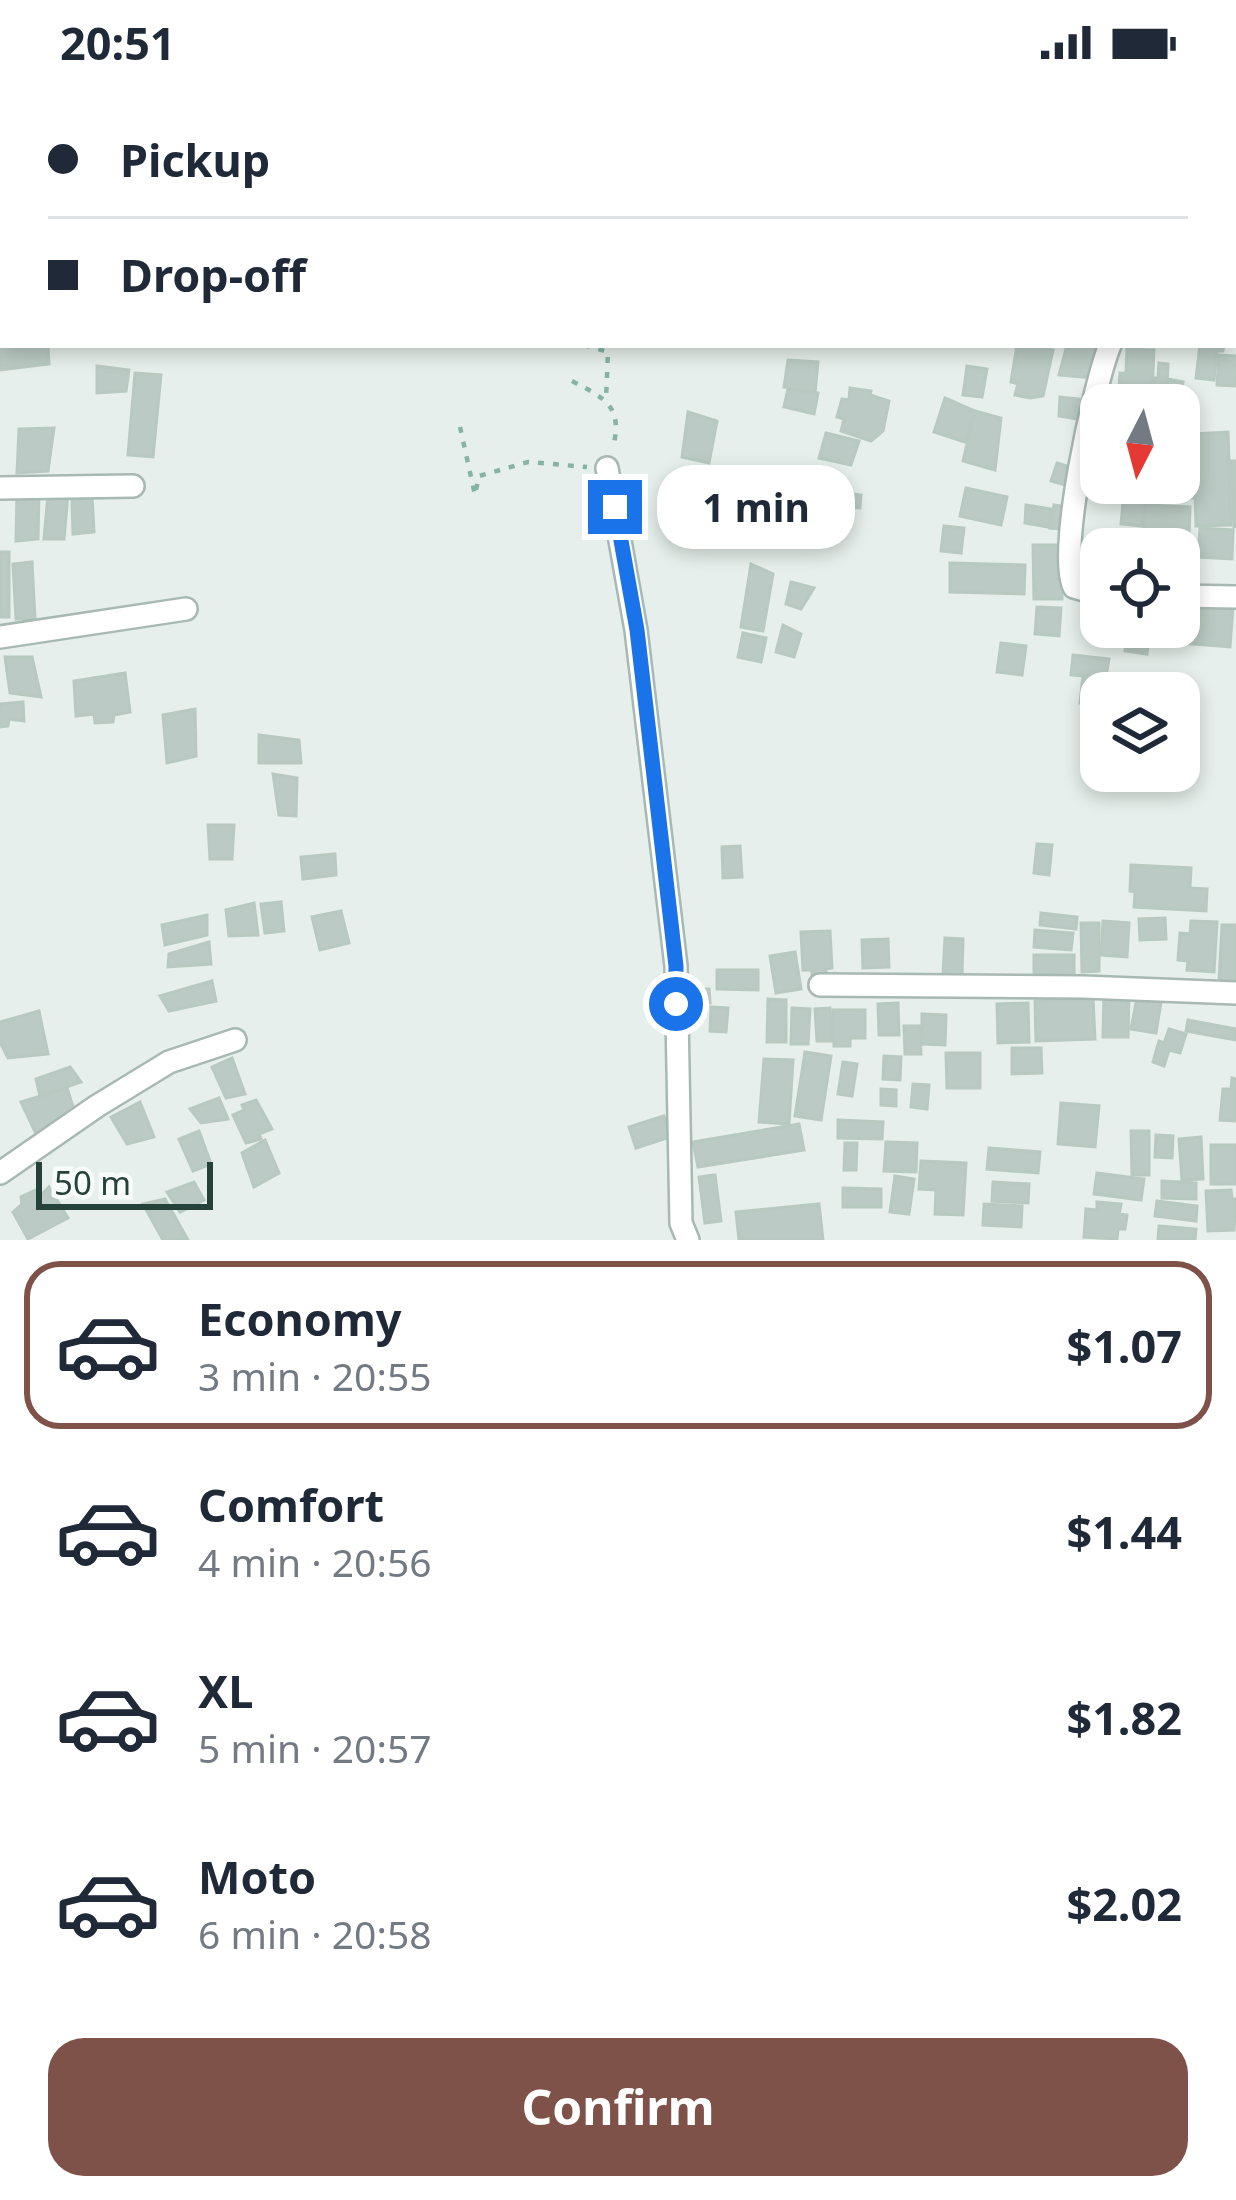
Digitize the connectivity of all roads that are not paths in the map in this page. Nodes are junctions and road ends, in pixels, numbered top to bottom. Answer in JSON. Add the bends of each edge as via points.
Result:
{"nodes":[{"id":1,"x":1109,"y":348,"type":"edge"},
{"id":2,"x":608,"y":468,"type":"road end"},
{"id":3,"x":133,"y":486,"type":"dead end"},
{"id":4,"x":0,"y":488,"type":"edge"},
{"id":5,"x":1080,"y":589,"type":"edge"},
{"id":6,"x":1200,"y":596,"type":"edge"},
{"id":7,"x":1236,"y":597,"type":"edge"},
{"id":8,"x":186,"y":609,"type":"dead end"},
{"id":9,"x":0,"y":637,"type":"edge"},
{"id":10,"x":820,"y":985,"type":"dead end"},
{"id":11,"x":1236,"y":993,"type":"edge"},
{"id":12,"x":235,"y":1040,"type":"dead end"},
{"id":13,"x":0,"y":1173,"type":"edge"},
{"id":14,"x":688,"y":1240,"type":"edge"}],
"edges":[{"from":1,"to":5,"type":"street","via":[[1090,413],[1069,552],[1070,580]]},
{"from":2,"to":14,"type":"street","via":[[637,630],[676,966],[681,1223]]},
{"from":3,"to":4,"type":"street"},
{"from":6,"to":7,"type":"street"},
{"from":8,"to":9,"type":"street"},
{"from":10,"to":11,"type":"street"},
{"from":12,"to":13,"type":"street","via":[[169,1062]]}]}
